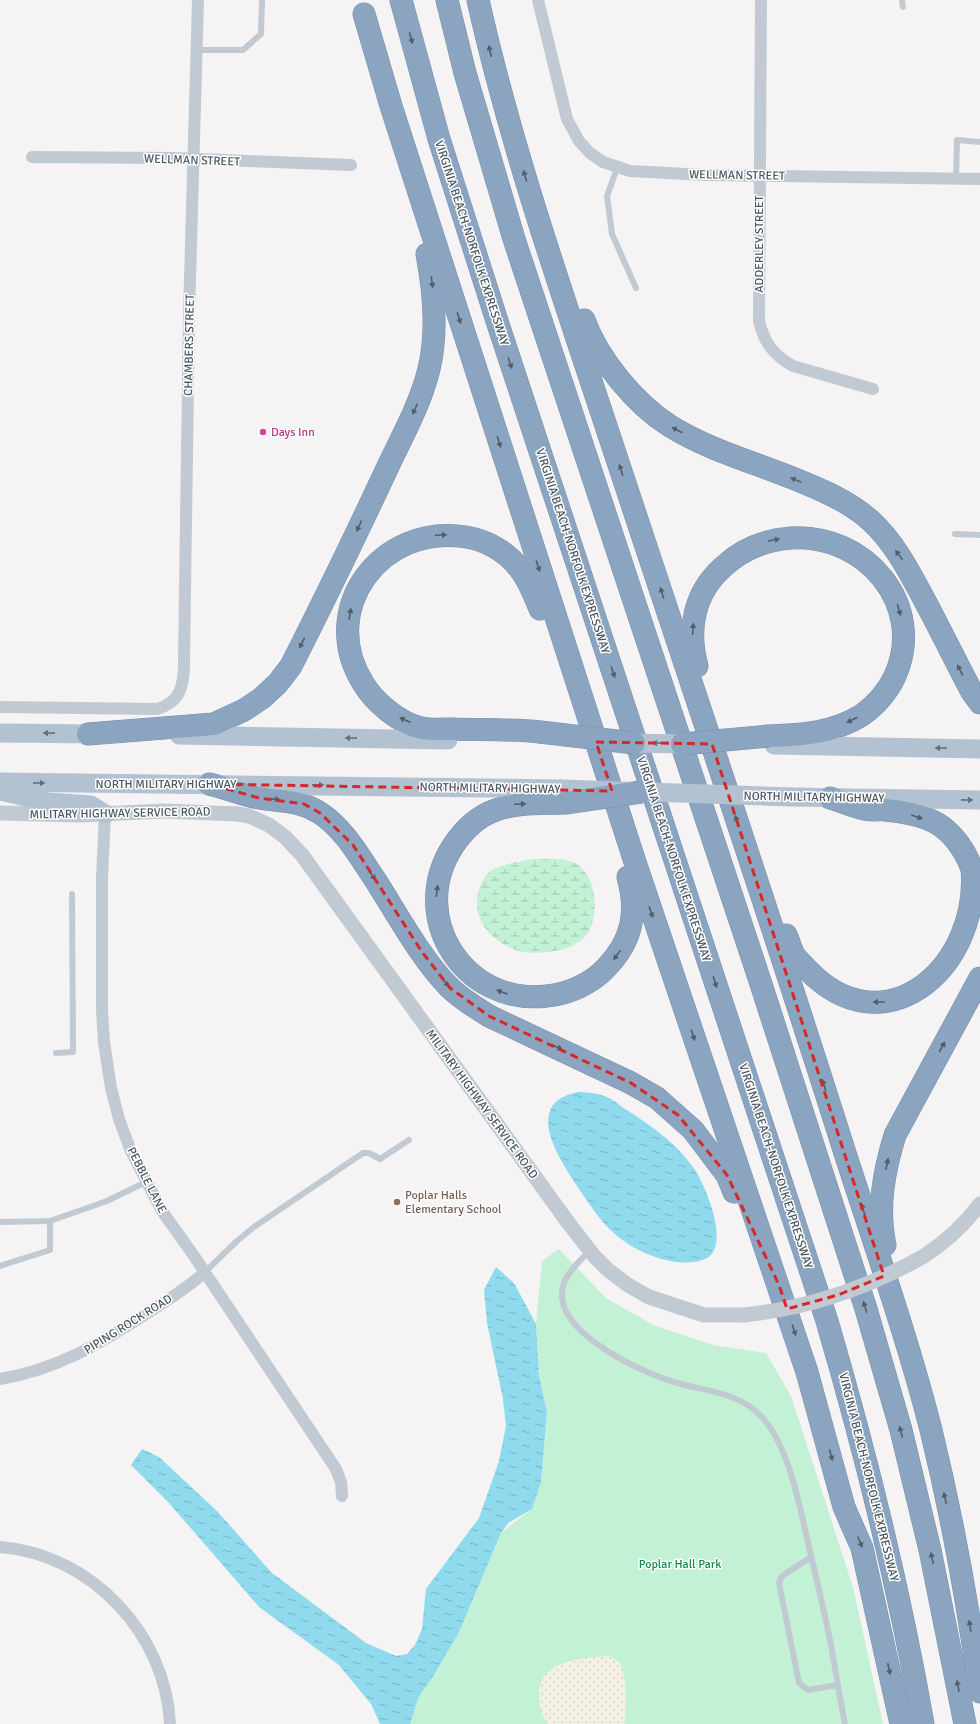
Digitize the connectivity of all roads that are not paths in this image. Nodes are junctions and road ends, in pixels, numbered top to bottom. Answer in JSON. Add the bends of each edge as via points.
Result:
{"nodes":[{"id":1,"x":198,"y":0,"type":"edge"},
{"id":2,"x":262,"y":0,"type":"edge"},
{"id":3,"x":401,"y":0,"type":"edge"},
{"id":4,"x":447,"y":0,"type":"edge"},
{"id":5,"x":478,"y":0,"type":"edge"},
{"id":6,"x":538,"y":0,"type":"edge"},
{"id":7,"x":760,"y":0,"type":"edge"},
{"id":8,"x":902,"y":0,"type":"edge"},
{"id":9,"x":362,"y":7,"type":"edge"},
{"id":10,"x":902,"y":8,"type":"dead end"},
{"id":11,"x":196,"y":50,"type":"junction"},
{"id":12,"x":980,"y":142,"type":"edge"},
{"id":13,"x":32,"y":157,"type":"dead end"},
{"id":14,"x":193,"y":159,"type":"junction"},
{"id":15,"x":351,"y":165,"type":"dead end"},
{"id":16,"x":617,"y":168,"type":"junction"},
{"id":17,"x":760,"y":176,"type":"junction"},
{"id":18,"x":956,"y":178,"type":"junction"},
{"id":19,"x":980,"y":179,"type":"edge"},
{"id":20,"x":536,"y":213,"type":"junction"},
{"id":21,"x":636,"y":288,"type":"dead end"},
{"id":22,"x":874,"y":389,"type":"dead end"},
{"id":23,"x":955,"y":534,"type":"dead end"},
{"id":24,"x":980,"y":535,"type":"edge"},
{"id":25,"x":980,"y":703,"type":"edge"},
{"id":26,"x":584,"y":704,"type":"junction"},
{"id":27,"x":0,"y":707,"type":"edge"},
{"id":28,"x":0,"y":733,"type":"edge"},
{"id":29,"x":88,"y":734,"type":"junction"},
{"id":30,"x":542,"y":737,"type":"junction"},
{"id":31,"x":771,"y":741,"type":"junction"},
{"id":32,"x":634,"y":743,"type":"joint"},
{"id":33,"x":682,"y":744,"type":"joint"},
{"id":34,"x":980,"y":749,"type":"edge"},
{"id":35,"x":605,"y":768,"type":"junction"},
{"id":36,"x":722,"y":776,"type":"junction"},
{"id":37,"x":0,"y":782,"type":"edge"},
{"id":38,"x":209,"y":784,"type":"junction"},
{"id":39,"x":0,"y":790,"type":"edge"},
{"id":40,"x":641,"y":792,"type":"joint"},
{"id":41,"x":563,"y":796,"type":"junction"},
{"id":42,"x":830,"y":798,"type":"junction"},
{"id":43,"x":980,"y":800,"type":"edge"},
{"id":44,"x":0,"y":813,"type":"edge"},
{"id":45,"x":105,"y":814,"type":"junction"},
{"id":46,"x":750,"y":858,"type":"junction"},
{"id":47,"x":72,"y":894,"type":"dead end"},
{"id":48,"x":980,"y":978,"type":"edge"},
{"id":49,"x":56,"y":1054,"type":"dead end"},
{"id":50,"x":409,"y":1140,"type":"dead end"},
{"id":51,"x":146,"y":1182,"type":"junction"},
{"id":52,"x":980,"y":1204,"type":"edge"},
{"id":53,"x":50,"y":1220,"type":"junction"},
{"id":54,"x":0,"y":1222,"type":"edge"},
{"id":55,"x":590,"y":1251,"type":"junction"},
{"id":56,"x":0,"y":1266,"type":"edge"},
{"id":57,"x":205,"y":1272,"type":"junction"},
{"id":58,"x":779,"y":1285,"type":"junction"},
{"id":59,"x":908,"y":1353,"type":"junction"},
{"id":60,"x":0,"y":1379,"type":"edge"},
{"id":61,"x":342,"y":1496,"type":"dead end"},
{"id":62,"x":0,"y":1547,"type":"edge"},
{"id":63,"x":811,"y":1557,"type":"junction"},
{"id":64,"x":837,"y":1685,"type":"junction"},
{"id":65,"x":980,"y":1692,"type":"edge"},
{"id":66,"x":170,"y":1724,"type":"edge"},
{"id":67,"x":845,"y":1724,"type":"edge"},
{"id":68,"x":901,"y":1724,"type":"edge"},
{"id":69,"x":923,"y":1724,"type":"edge"},
{"id":70,"x":965,"y":1724,"type":"edge"}],
"edges":[{"from":1,"to":11,"type":"street","name":"CHAMBERS STREET"},
{"from":2,"to":11,"type":"lane","via":[[261,34],[243,50]]},
{"from":3,"to":69,"type":"highway","name":"VIRGINIA BEACH-NORFOLK EXPRESSWAY","one_way":true,"via":[[439,139],[492,307],[827,1320],[877,1500]]},
{"from":70,"to":4,"type":"highway","one_way":true,"via":[[952,1650],[928,1542],[901,1430],[866,1309],[514,239],[465,73]]},
{"from":20,"to":5,"type":"highway","one_way":true,"via":[[496,76]]},
{"from":6,"to":16,"type":"street","name":"WELLMAN STREET","via":[[567,119],[579,141],[590,153]]},
{"from":7,"to":17,"type":"street","name":"ADDERLEY STREET"},
{"from":8,"to":10,"type":"lane"},
{"from":9,"to":26,"type":"highway","one_way":true},
{"from":9,"to":29,"type":"highway","one_way":true,"via":[[381,111],[427,255],[432,284],[433,337],[429,368],[419,399],[314,621],[291,666],[278,683],[244,710],[214,724]]},
{"from":11,"to":14,"type":"street","name":"CHAMBERS STREET"},
{"from":12,"to":18,"type":"lane","via":[[957,140]]},
{"from":13,"to":14,"type":"street","name":"WELLMAN STREET"},
{"from":14,"to":15,"type":"street","name":"WELLMAN STREET"},
{"from":14,"to":27,"type":"street","name":"CHAMBERS STREET","via":[[188,512],[184,671],[181,690],[171,702],[157,709]]},
{"from":16,"to":17,"type":"street","name":"WELLMAN STREET","via":[[630,171]]},
{"from":16,"to":21,"type":"lane","via":[[607,196],[612,234]]},
{"from":17,"to":18,"type":"street","name":"WELLMAN STREET"},
{"from":17,"to":22,"type":"street","name":"ADDERLEY STREET","via":[[759,321],[763,336],[781,360],[793,366]]},
{"from":18,"to":19,"type":"street","name":"WELLMAN STREET"},
{"from":25,"to":20,"type":"highway","one_way":true,"via":[[905,563],[872,522],[831,494],[729,454],[669,426],[642,404],[618,378],[588,333],[573,292]]},
{"from":36,"to":20,"type":"highway","one_way":true},
{"from":23,"to":24,"type":"lane"},
{"from":30,"to":26,"type":"highway","one_way":true,"via":[[422,728],[395,716],[367,691],[352,661],[348,631],[350,610],[354,597],[373,568],[385,556],[412,540],[432,535],[473,538],[490,544],[504,554],[519,568],[532,589],[546,625]]},
{"from":26,"to":35,"type":"highway"},
{"from":29,"to":28,"type":"main road","one_way":true},
{"from":30,"to":29,"type":"main road","one_way":true},
{"from":30,"to":32,"type":"highway","bridge":true},
{"from":31,"to":33,"type":"highway","bridge":true},
{"from":34,"to":31,"type":"main road","one_way":true},
{"from":36,"to":31,"type":"highway","one_way":true,"via":[[694,650],[692,629],[700,597],[706,586],[730,560],[745,550],[766,541],[802,537],[821,539],[838,545],[866,561],[882,576],[892,591],[902,620],[902,651],[898,668],[879,700],[863,714],[847,723]]},
{"from":33,"to":32,"type":"main road","one_way":true,"bridge":true},
{"from":35,"to":41,"type":"highway","one_way":true,"via":[[632,892],[634,911],[625,941],[616,957],[604,970],[574,989],[536,997],[505,993],[489,987],[474,977],[453,954],[446,942],[436,909],[440,875],[449,852],[459,838],[482,816],[515,804]]},
{"from":35,"to":58,"type":"highway","one_way":true,"via":[[706,1076]]},
{"from":46,"to":36,"type":"highway","one_way":true},
{"from":37,"to":38,"type":"main road","name":"NORTH MILITARY HIGHWAY","one_way":true},
{"from":38,"to":41,"type":"main road","name":"NORTH MILITARY HIGHWAY","one_way":true},
{"from":38,"to":58,"type":"highway","one_way":true,"via":[[259,798],[304,804],[320,813],[353,845],[422,952],[454,991],[489,1016],[631,1083],[657,1098],[678,1115],[693,1130],[727,1175]]},
{"from":39,"to":45,"type":"main road","via":[[48,802],[91,805]]},
{"from":40,"to":41,"type":"highway","bridge":true},
{"from":40,"to":42,"type":"main road","name":"NORTH MILITARY HIGHWAY","bridge":true},
{"from":42,"to":43,"type":"main road","name":"NORTH MILITARY HIGHWAY","one_way":true},
{"from":42,"to":46,"type":"highway","one_way":true,"via":[[865,810],[903,812],[937,823],[960,846],[969,861],[978,895],[975,927],[960,960],[949,974],[935,985],[900,1001],[883,1003],[849,998],[822,982],[794,955]]},
{"from":44,"to":45,"type":"street","name":"MILITARY HIGHWAY SERVICE ROAD"},
{"from":45,"to":51,"type":"street","name":"PEBBLE LANE","via":[[102,878],[104,1042],[119,1119]]},
{"from":45,"to":55,"type":"street","name":"MILITARY HIGHWAY SERVICE ROAD","via":[[164,811],[238,814],[269,825],[285,837],[302,855]]},
{"from":59,"to":46,"type":"highway","one_way":true},
{"from":47,"to":49,"type":"lane","via":[[73,1052]]},
{"from":59,"to":48,"type":"highway","one_way":true,"via":[[880,1210],[888,1158],[895,1134]]},
{"from":50,"to":57,"type":"lane","via":[[380,1159],[369,1153],[363,1154],[254,1227]]},
{"from":51,"to":53,"type":"lane","via":[[107,1201]]},
{"from":51,"to":57,"type":"street","name":"PEBBLE LANE","via":[[162,1211]]},
{"from":52,"to":55,"type":"street","name":"MILITARY HIGHWAY SERVICE ROAD","bridge":true,"via":[[950,1237],[902,1269],[838,1295],[776,1312],[704,1315],[649,1297],[608,1270]]},
{"from":53,"to":54,"type":"lane"},
{"from":53,"to":56,"type":"lane","via":[[50,1250]]},
{"from":55,"to":63,"type":"lane","via":[[568,1273],[564,1284],[563,1304],[567,1314],[596,1343],[621,1359],[675,1382],[734,1398],[750,1405],[761,1415],[776,1437],[785,1458],[798,1499]]},
{"from":57,"to":60,"type":"street","name":"PIPING ROCK ROAD","via":[[160,1305],[82,1353],[44,1368]]},
{"from":57,"to":61,"type":"street","name":"PEBBLE LANE","via":[[336,1469],[341,1482]]},
{"from":58,"to":68,"type":"highway","one_way":true,"via":[[807,1372],[844,1506],[862,1548]]},
{"from":65,"to":59,"type":"highway","one_way":true,"via":[[948,1512],[930,1430]]},
{"from":62,"to":66,"type":"street","via":[[32,1553],[55,1561],[80,1574],[121,1607],[149,1645],[159,1667],[169,1708]]},
{"from":63,"to":64,"type":"lane"},
{"from":63,"to":64,"type":"lane","via":[[782,1576],[779,1583],[799,1682],[808,1690]]},
{"from":64,"to":67,"type":"lane"}]}
